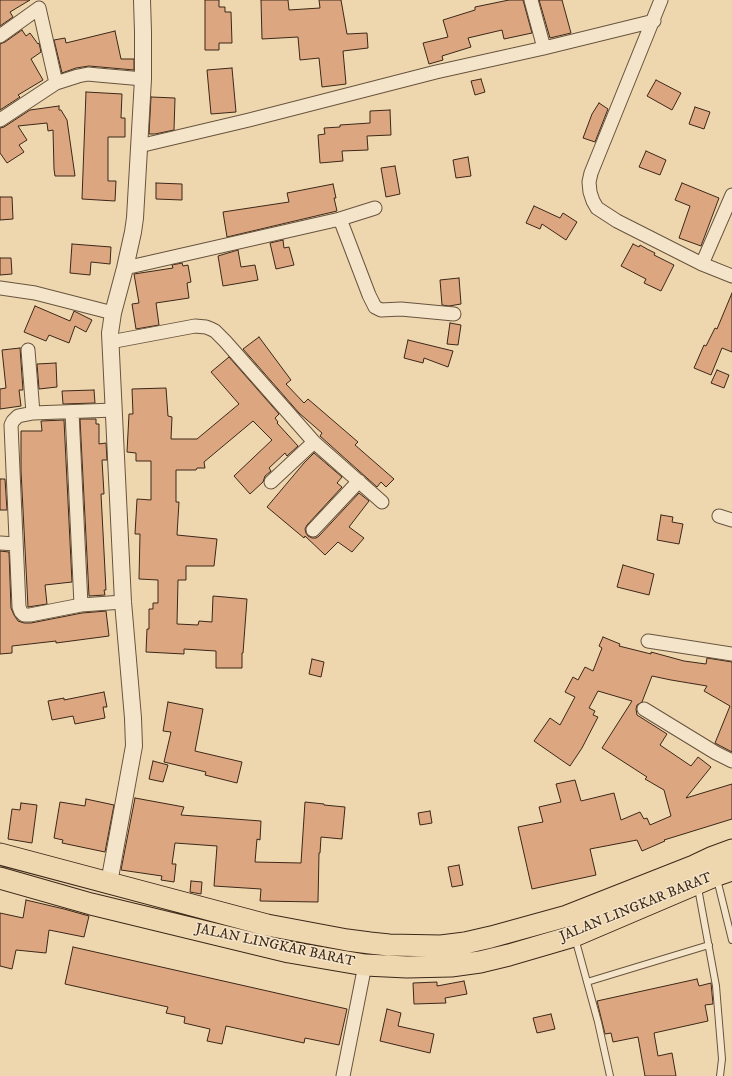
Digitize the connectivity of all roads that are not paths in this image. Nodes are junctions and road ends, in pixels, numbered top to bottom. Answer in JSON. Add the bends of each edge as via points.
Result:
{"nodes":[{"id":1,"x":142,"y":0,"type":"edge"},
{"id":2,"x":531,"y":0,"type":"edge"},
{"id":3,"x":661,"y":0,"type":"edge"},
{"id":4,"x":38,"y":4,"type":"edge"},
{"id":5,"x":654,"y":20,"type":"junction"},
{"id":6,"x":0,"y":36,"type":"edge"},
{"id":7,"x":544,"y":48,"type":"junction"},
{"id":8,"x":143,"y":79,"type":"junction"},
{"id":9,"x":56,"y":83,"type":"junction"},
{"id":10,"x":0,"y":120,"type":"edge"},
{"id":11,"x":139,"y":146,"type":"junction"},
{"id":12,"x":732,"y":195,"type":"edge"},
{"id":13,"x":375,"y":208,"type":"dead end"},
{"id":14,"x":340,"y":219,"type":"junction"},
{"id":15,"x":702,"y":264,"type":"junction"},
{"id":16,"x":125,"y":268,"type":"junction"},
{"id":17,"x":732,"y":276,"type":"edge"},
{"id":18,"x":0,"y":288,"type":"edge"},
{"id":19,"x":113,"y":312,"type":"junction"},
{"id":20,"x":454,"y":314,"type":"dead end"},
{"id":21,"x":110,"y":342,"type":"junction"},
{"id":22,"x":28,"y":350,"type":"dead end"},
{"id":23,"x":114,"y":410,"type":"junction"},
{"id":24,"x":72,"y":412,"type":"junction"},
{"id":25,"x":33,"y":413,"type":"junction"},
{"id":26,"x":314,"y":442,"type":"junction"},
{"id":27,"x":359,"y":481,"type":"junction"},
{"id":28,"x":271,"y":482,"type":"dead end"},
{"id":29,"x":382,"y":502,"type":"dead end"},
{"id":30,"x":719,"y":516,"type":"dead end"},
{"id":31,"x":732,"y":520,"type":"edge"},
{"id":32,"x":313,"y":530,"type":"dead end"},
{"id":33,"x":0,"y":543,"type":"edge"},
{"id":34,"x":16,"y":544,"type":"junction"},
{"id":35,"x":123,"y":602,"type":"junction"},
{"id":36,"x":81,"y":605,"type":"junction"},
{"id":37,"x":648,"y":640,"type":"dead end"},
{"id":38,"x":732,"y":654,"type":"edge"},
{"id":39,"x":644,"y":710,"type":"dead end"},
{"id":40,"x":732,"y":761,"type":"edge"},
{"id":41,"x":732,"y":850,"type":"edge"},
{"id":42,"x":0,"y":854,"type":"edge"},
{"id":43,"x":37,"y":864,"type":"junction"},
{"id":44,"x":718,"y":867,"type":"edge"},
{"id":45,"x":67,"y":872,"type":"junction"},
{"id":46,"x":695,"y":874,"type":"junction"},
{"id":47,"x":0,"y":878,"type":"edge"},
{"id":48,"x":109,"y":883,"type":"junction"},
{"id":49,"x":30,"y":886,"type":"junction"},
{"id":50,"x":61,"y":895,"type":"junction"},
{"id":51,"x":571,"y":926,"type":"junction"},
{"id":52,"x":732,"y":940,"type":"edge"},
{"id":53,"x":709,"y":945,"type":"junction"},
{"id":54,"x":365,"y":965,"type":"junction"},
{"id":55,"x":587,"y":982,"type":"junction"},
{"id":56,"x":343,"y":1076,"type":"edge"},
{"id":57,"x":610,"y":1076,"type":"edge"},
{"id":58,"x":720,"y":1076,"type":"edge"}],
"edges":[{"from":1,"to":8,"type":"street"},
{"from":2,"to":7,"type":"street"},
{"from":3,"to":5,"type":"street"},
{"from":4,"to":6,"type":"street"},
{"from":4,"to":9,"type":"street"},
{"from":5,"to":7,"type":"street"},
{"from":5,"to":15,"type":"street","via":[[591,173],[590,192],[597,208],[617,221]]},
{"from":7,"to":11,"type":"street","via":[[436,72]]},
{"from":8,"to":9,"type":"street","via":[[88,74]]},
{"from":8,"to":11,"type":"street"},
{"from":9,"to":10,"type":"street"},
{"from":11,"to":16,"type":"street","via":[[135,218]]},
{"from":12,"to":15,"type":"street"},
{"from":13,"to":14,"type":"street"},
{"from":14,"to":16,"type":"street"},
{"from":14,"to":20,"type":"street","via":[[368,295],[375,307],[381,310],[401,309]]},
{"from":15,"to":17,"type":"street"},
{"from":16,"to":19,"type":"street"},
{"from":18,"to":19,"type":"street","via":[[34,293]]},
{"from":19,"to":21,"type":"street"},
{"from":21,"to":23,"type":"street"},
{"from":21,"to":26,"type":"street","via":[[195,326],[211,329],[225,341]]},
{"from":22,"to":25,"type":"street"},
{"from":23,"to":24,"type":"street"},
{"from":23,"to":35,"type":"street"},
{"from":24,"to":25,"type":"street"},
{"from":24,"to":36,"type":"street"},
{"from":25,"to":34,"type":"street","via":[[18,416],[11,425]]},
{"from":26,"to":27,"type":"street"},
{"from":26,"to":28,"type":"street"},
{"from":27,"to":29,"type":"street"},
{"from":27,"to":32,"type":"street"},
{"from":30,"to":31,"type":"street"},
{"from":33,"to":34,"type":"street"},
{"from":34,"to":36,"type":"street","via":[[18,607],[24,615]]},
{"from":35,"to":36,"type":"street"},
{"from":35,"to":48,"type":"street","via":[[134,746]]},
{"from":37,"to":38,"type":"street"},
{"from":39,"to":40,"type":"street"},
{"from":41,"to":44,"type":"highway","name":"JALAN LINGKAR BARAT"},
{"from":42,"to":43,"type":"highway","name":"JALAN LINGKAR BARAT"},
{"from":43,"to":45,"type":"highway","name":"JALAN LINGKAR BARAT"},
{"from":43,"to":49,"type":"highway"},
{"from":44,"to":46,"type":"highway","name":"JALAN LINGKAR BARAT"},
{"from":44,"to":52,"type":"lane"},
{"from":45,"to":48,"type":"highway","name":"JALAN LINGKAR BARAT"},
{"from":45,"to":50,"type":"highway"},
{"from":46,"to":51,"type":"highway","name":"JALAN LINGKAR BARAT"},
{"from":46,"to":53,"type":"lane"},
{"from":47,"to":49,"type":"highway","name":"JALAN LINGKAR BARAT"},
{"from":48,"to":51,"type":"highway","name":"JALAN LINGKAR BARAT","via":[[268,925],[389,945],[441,946]]},
{"from":49,"to":50,"type":"highway","name":"JALAN LINGKAR BARAT"},
{"from":50,"to":54,"type":"highway","name":"JALAN LINGKAR BARAT","via":[[289,952]]},
{"from":51,"to":54,"type":"highway","name":"JALAN LINGKAR BARAT","via":[[509,955],[480,962],[451,966]]},
{"from":51,"to":55,"type":"lane"},
{"from":53,"to":55,"type":"lane"},
{"from":53,"to":58,"type":"lane","via":[[716,986],[722,1059]]},
{"from":54,"to":56,"type":"street"},
{"from":55,"to":57,"type":"lane"}]}
